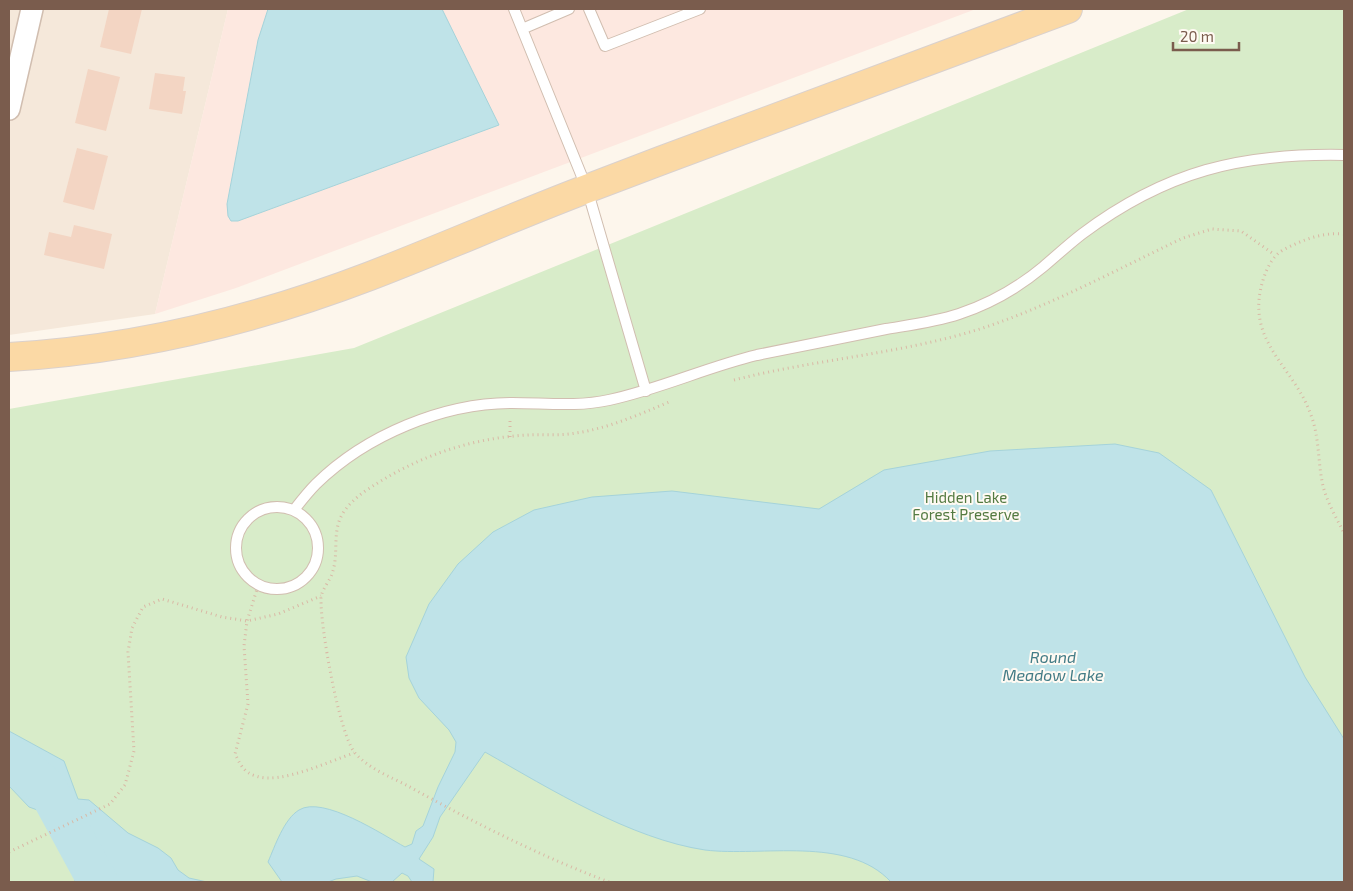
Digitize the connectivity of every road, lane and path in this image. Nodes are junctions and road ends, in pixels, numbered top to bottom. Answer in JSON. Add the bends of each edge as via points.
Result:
{"nodes":[{"id":1,"x":32,"y":9,"type":"edge"},
{"id":2,"x":514,"y":9,"type":"edge"},
{"id":3,"x":569,"y":9,"type":"edge"},
{"id":4,"x":589,"y":9,"type":"edge"},
{"id":5,"x":700,"y":9,"type":"edge"},
{"id":6,"x":1068,"y":9,"type":"edge"},
{"id":7,"x":522,"y":28,"type":"junction"},
{"id":8,"x":9,"y":109,"type":"edge"},
{"id":9,"x":1344,"y":155,"type":"edge"},
{"id":10,"x":587,"y":189,"type":"junction"},
{"id":11,"x":1344,"y":234,"type":"edge"},
{"id":12,"x":1275,"y":255,"type":"junction"},
{"id":13,"x":9,"y":357,"type":"edge"},
{"id":14,"x":725,"y":382,"type":"dead end"},
{"id":15,"x":646,"y":391,"type":"junction"},
{"id":16,"x":673,"y":400,"type":"dead end"},
{"id":17,"x":294,"y":510,"type":"junction"},
{"id":18,"x":1344,"y":533,"type":"edge"},
{"id":19,"x":258,"y":586,"type":"junction"},
{"id":20,"x":321,"y":596,"type":"junction"},
{"id":21,"x":247,"y":621,"type":"junction"},
{"id":22,"x":354,"y":753,"type":"junction"},
{"id":23,"x":9,"y":852,"type":"edge"},
{"id":24,"x":609,"y":882,"type":"edge"}],
"edges":[{"from":1,"to":8,"type":"street"},
{"from":2,"to":7,"type":"lane"},
{"from":3,"to":7,"type":"lane"},
{"from":4,"to":5,"type":"lane","via":[[605,46]]},
{"from":6,"to":10,"type":"main road"},
{"from":7,"to":10,"type":"lane"},
{"from":9,"to":15,"type":"lane","via":[[1296,154],[1240,161],[1183,176],[1126,203],[1080,235],[1034,274],[998,297],[958,314],[752,356]]},
{"from":10,"to":13,"type":"main road","via":[[369,276],[258,313],[137,342]]},
{"from":10,"to":15,"type":"lane"},
{"from":11,"to":12,"type":"path","via":[[1333,233],[1301,240]]},
{"from":12,"to":14,"type":"path","via":[[1241,231],[1212,229],[1183,238],[1018,315],[981,328],[941,339]]},
{"from":12,"to":18,"type":"path","via":[[1260,290],[1258,315],[1268,343],[1312,417],[1322,481]]},
{"from":15,"to":17,"type":"lane","via":[[561,406],[511,403],[451,410],[402,428],[357,452],[316,483]]},
{"from":16,"to":20,"type":"path","via":[[614,425],[575,434],[526,435],[478,441],[407,466],[349,504],[338,525],[338,547],[332,573]]},
{"from":17,"to":19,"type":"lane","via":[[271,507],[257,512],[239,530],[236,544],[239,566]]},
{"from":17,"to":19,"type":"lane","via":[[316,531],[317,561],[300,584],[273,590]]},
{"from":19,"to":21,"type":"path"},
{"from":20,"to":21,"type":"path","via":[[278,614]]},
{"from":20,"to":22,"type":"path","via":[[332,681]]},
{"from":21,"to":22,"type":"path","via":[[244,646],[248,704],[235,754],[244,769],[256,777],[276,778]]},
{"from":21,"to":23,"type":"path","via":[[162,599],[143,607],[132,628],[128,652],[134,751],[125,785],[110,804]]},
{"from":22,"to":24,"type":"path","via":[[374,768],[474,822]]}]}
